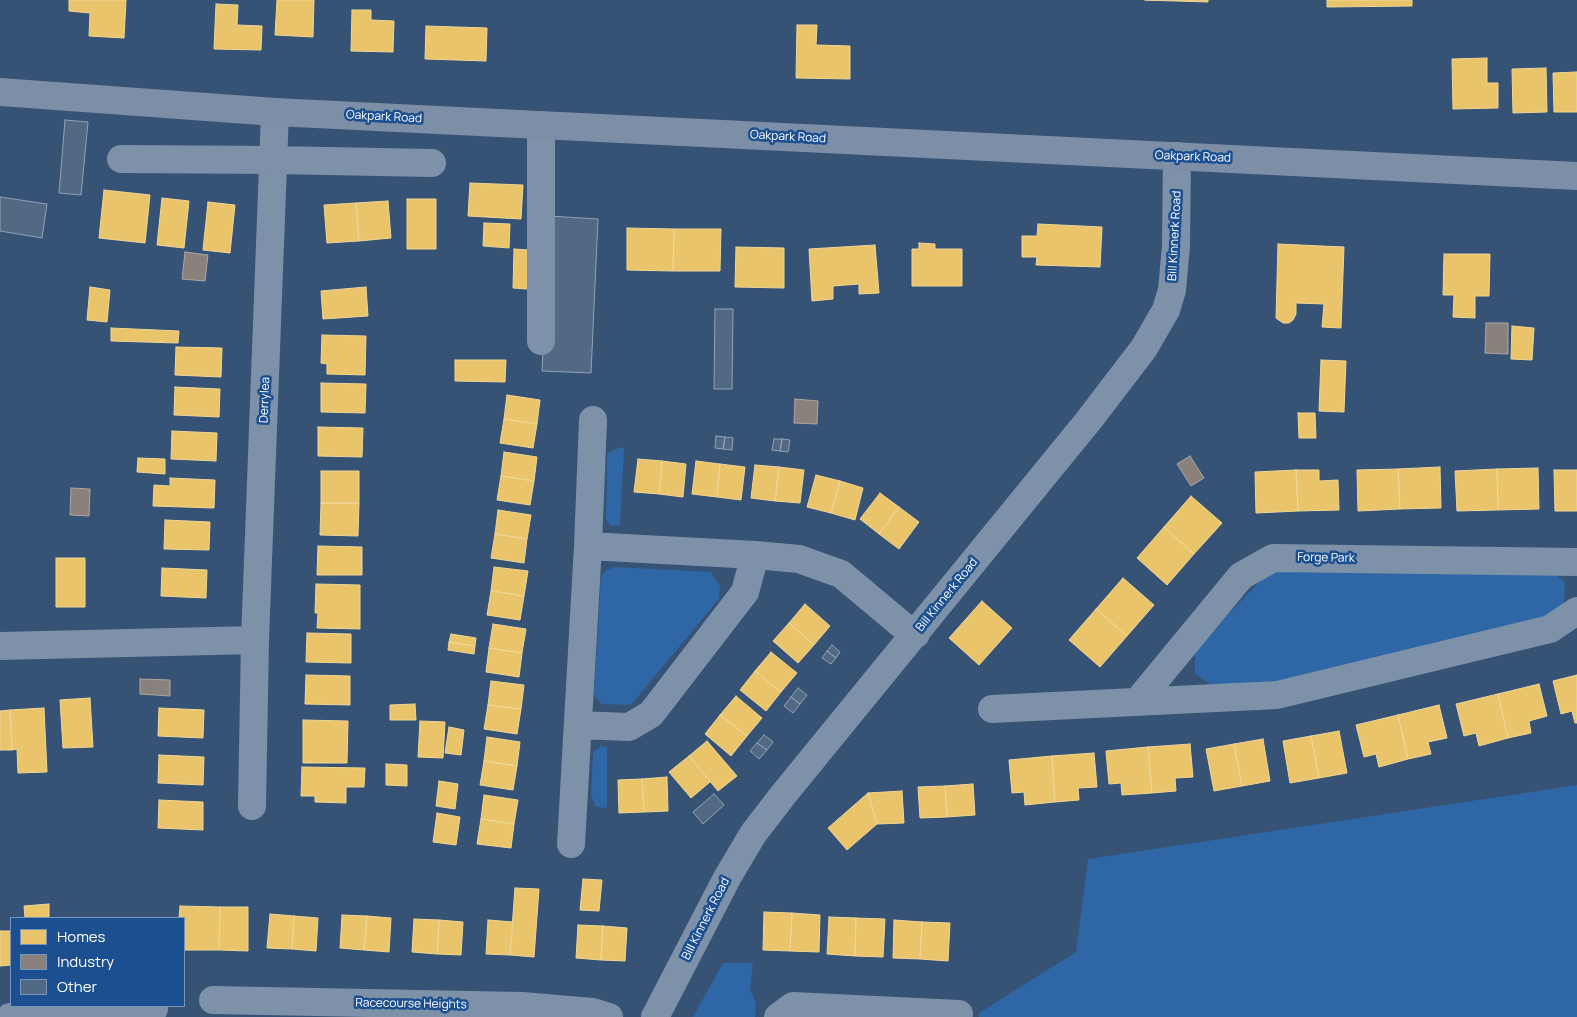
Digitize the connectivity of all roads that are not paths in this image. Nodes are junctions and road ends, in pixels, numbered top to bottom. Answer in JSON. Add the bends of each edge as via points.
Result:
{"nodes":[{"id":1,"x":0,"y":92,"type":"edge"},
{"id":2,"x":275,"y":112,"type":"junction"},
{"id":3,"x":541,"y":125,"type":"junction"},
{"id":4,"x":1177,"y":156,"type":"junction"},
{"id":5,"x":121,"y":159,"type":"dead end"},
{"id":6,"x":274,"y":160,"type":"junction"},
{"id":7,"x":432,"y":163,"type":"dead end"},
{"id":8,"x":1577,"y":176,"type":"edge"},
{"id":9,"x":540,"y":341,"type":"dead end"},
{"id":10,"x":593,"y":420,"type":"dead end"},
{"id":11,"x":588,"y":546,"type":"junction"},
{"id":12,"x":755,"y":555,"type":"junction"},
{"id":13,"x":1577,"y":562,"type":"edge"},
{"id":14,"x":1577,"y":611,"type":"edge"},
{"id":15,"x":916,"y":634,"type":"junction"},
{"id":16,"x":255,"y":640,"type":"junction"},
{"id":17,"x":0,"y":646,"type":"edge"},
{"id":18,"x":1138,"y":702,"type":"junction"},
{"id":19,"x":992,"y":710,"type":"dead end"},
{"id":20,"x":578,"y":724,"type":"junction"},
{"id":21,"x":252,"y":806,"type":"dead end"},
{"id":22,"x":571,"y":844,"type":"dead end"},
{"id":23,"x":213,"y":1000,"type":"dead end"},
{"id":24,"x":154,"y":1009,"type":"dead end"},
{"id":25,"x":848,"y":1013,"type":"edge"},
{"id":26,"x":959,"y":1014,"type":"dead end"},
{"id":27,"x":10,"y":1017,"type":"edge"},
{"id":28,"x":608,"y":1017,"type":"edge"},
{"id":29,"x":655,"y":1017,"type":"edge"},
{"id":30,"x":778,"y":1017,"type":"edge"}],
"edges":[{"from":1,"to":2,"type":"main road","name":"Oakpark Road"},
{"from":2,"to":3,"type":"main road","name":"Oakpark Road"},
{"from":2,"to":6,"type":"street","name":"Derrylea"},
{"from":3,"to":4,"type":"main road","name":"Oakpark Road"},
{"from":3,"to":9,"type":"street"},
{"from":4,"to":8,"type":"main road","name":"Oakpark Road"},
{"from":4,"to":15,"type":"street","name":"Bill Kinnerk Road","via":[[1176,246],[1172,290],[1166,310],[1144,348],[1089,420]]},
{"from":5,"to":6,"type":"street"},
{"from":6,"to":7,"type":"street"},
{"from":6,"to":16,"type":"street","name":"Derrylea"},
{"from":10,"to":11,"type":"street"},
{"from":11,"to":12,"type":"street"},
{"from":11,"to":20,"type":"street"},
{"from":12,"to":15,"type":"street","via":[[799,560],[841,574]]},
{"from":12,"to":20,"type":"street","via":[[745,592],[651,714],[629,727]]},
{"from":13,"to":18,"type":"street","name":"Forge Park","via":[[1273,558],[1241,576]]},
{"from":14,"to":18,"type":"street","via":[[1550,629],[1277,695]]},
{"from":15,"to":29,"type":"street","name":"Bill Kinnerk Road","via":[[753,834]]},
{"from":16,"to":17,"type":"street"},
{"from":16,"to":21,"type":"street","name":"Derrylea"},
{"from":18,"to":19,"type":"street"},
{"from":20,"to":22,"type":"street"},
{"from":23,"to":28,"type":"street","name":"Racecourse Heights","via":[[522,1006],[592,1012]]},
{"from":24,"to":27,"type":"street"},
{"from":25,"to":26,"type":"street"},
{"from":25,"to":30,"type":"street","via":[[793,1006]]}]}
